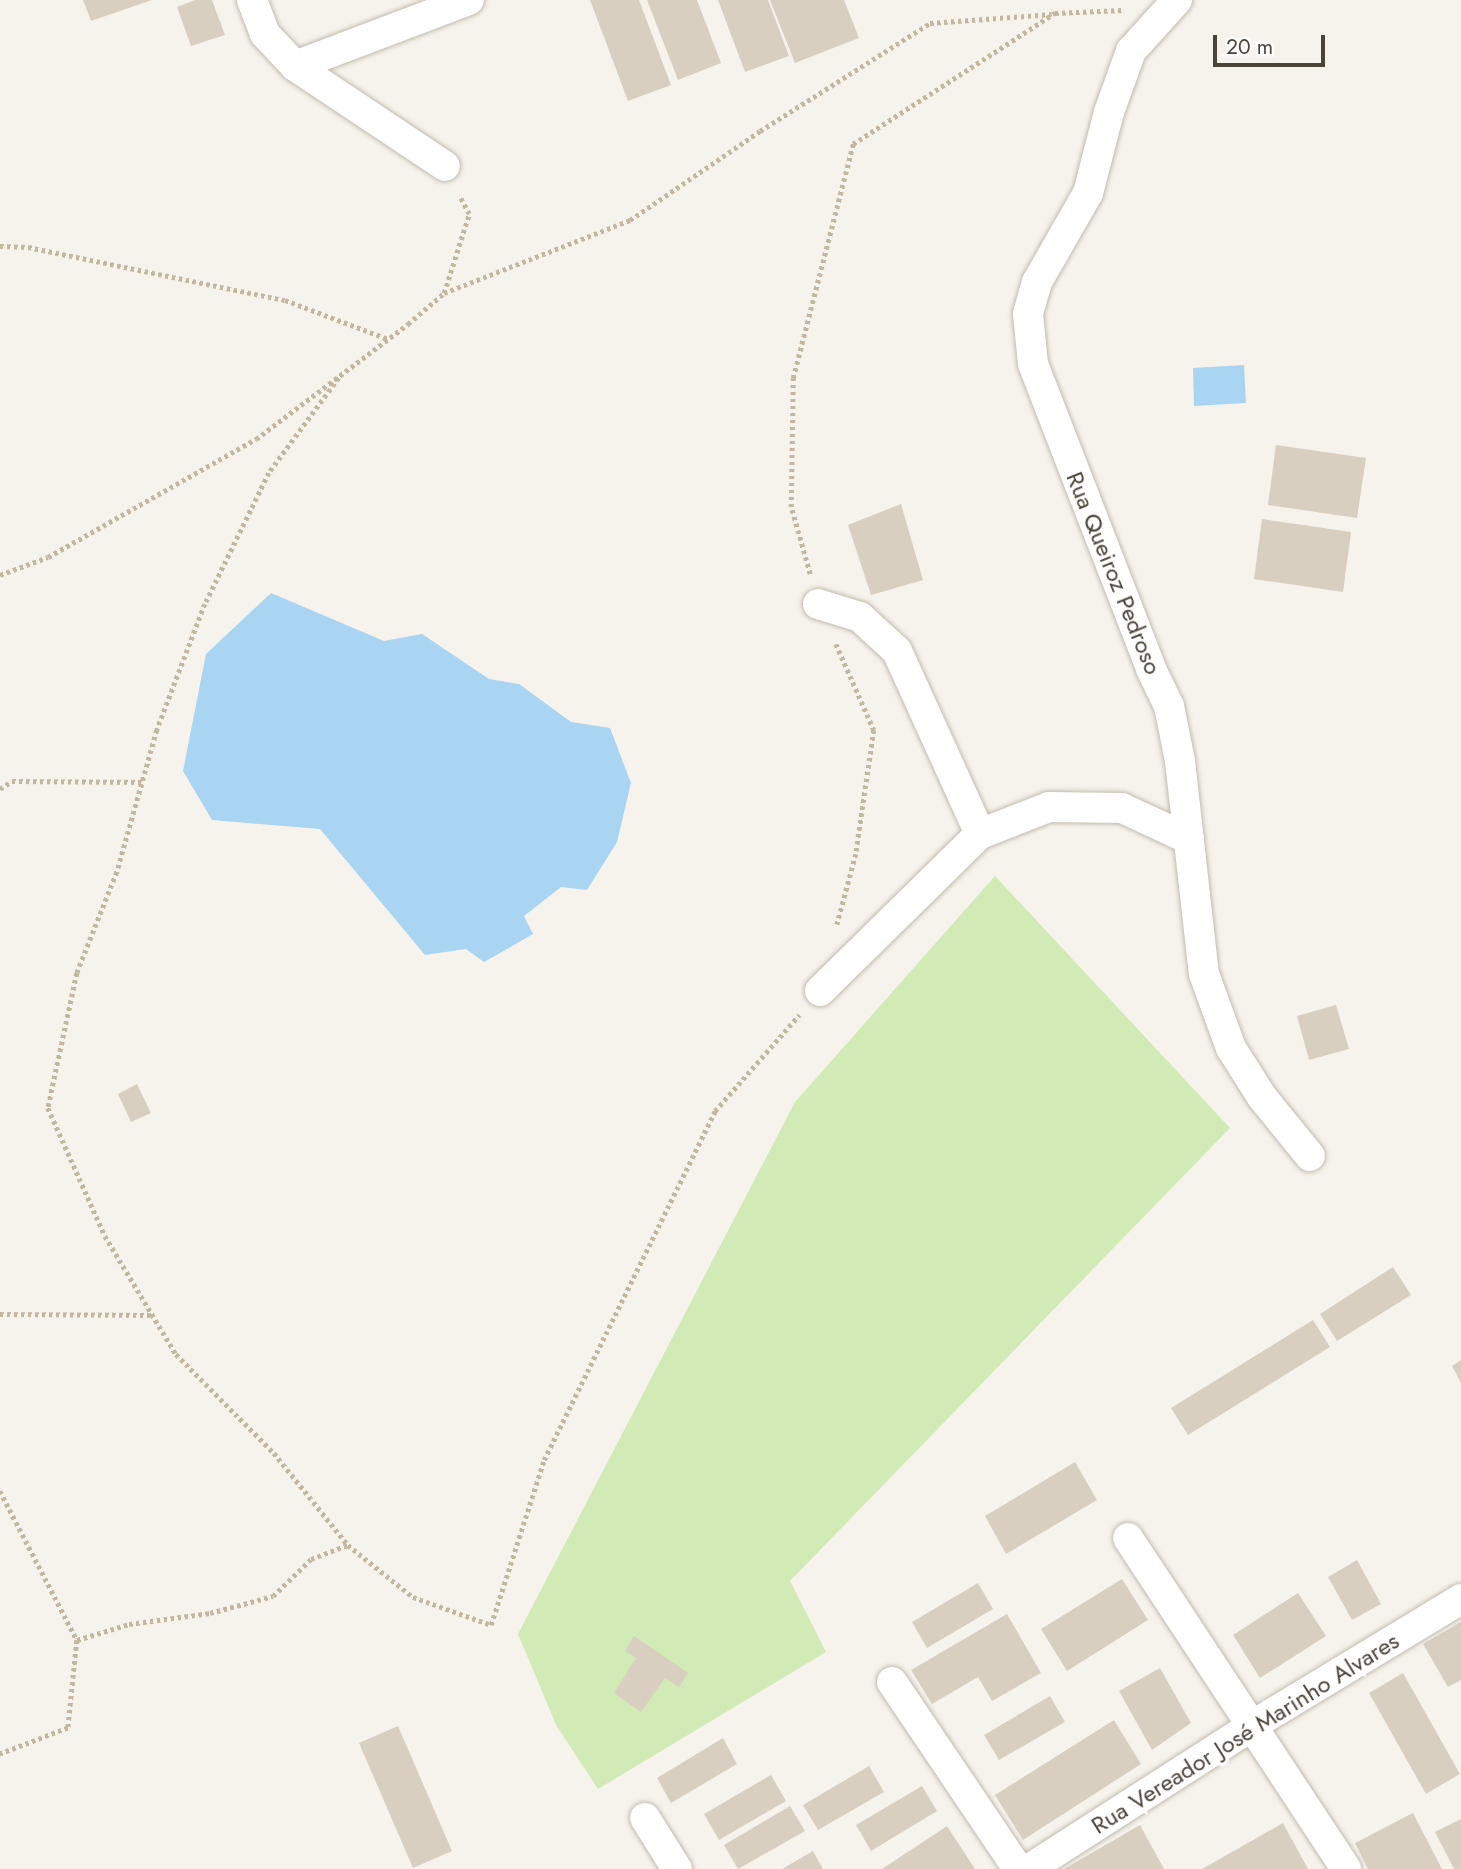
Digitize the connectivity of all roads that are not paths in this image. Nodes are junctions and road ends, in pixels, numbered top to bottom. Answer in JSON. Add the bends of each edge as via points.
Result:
{"nodes":[{"id":1,"x":252,"y":0,"type":"edge"},
{"id":2,"x":469,"y":0,"type":"edge"},
{"id":3,"x":1172,"y":4,"type":"edge"},
{"id":4,"x":295,"y":66,"type":"junction"},
{"id":5,"x":445,"y":166,"type":"road end"},
{"id":6,"x":818,"y":604,"type":"road end"},
{"id":7,"x":980,"y":834,"type":"junction"},
{"id":8,"x":1189,"y":839,"type":"junction"},
{"id":9,"x":820,"y":991,"type":"road end"},
{"id":10,"x":1310,"y":1156,"type":"dead end"},
{"id":11,"x":1128,"y":1538,"type":"dead end"},
{"id":12,"x":1461,"y":1599,"type":"edge"},
{"id":13,"x":892,"y":1682,"type":"dead end"},
{"id":14,"x":1253,"y":1725,"type":"junction"},
{"id":15,"x":645,"y":1818,"type":"dead end"},
{"id":16,"x":677,"y":1869,"type":"edge"},
{"id":17,"x":1018,"y":1869,"type":"edge"},
{"id":18,"x":1029,"y":1869,"type":"edge"},
{"id":19,"x":1346,"y":1869,"type":"edge"}],
"edges":[{"from":1,"to":4,"type":"street","via":[[265,34]]},
{"from":2,"to":4,"type":"street"},
{"from":3,"to":8,"type":"street","name":"Rua Queiroz Pedroso","via":[[1132,51],[1109,112],[1088,193],[1037,282],[1028,314],[1033,364],[1169,706]]},
{"from":4,"to":5,"type":"street"},
{"from":6,"to":7,"type":"street","via":[[860,617],[897,651]]},
{"from":7,"to":8,"type":"street","via":[[1049,807],[1122,808]]},
{"from":7,"to":9,"type":"street"},
{"from":8,"to":10,"type":"street","name":"Rua Queiroz Pedroso","via":[[1204,974],[1231,1048],[1262,1097]]},
{"from":11,"to":14,"type":"street"},
{"from":12,"to":14,"type":"street","name":"Rua Vereador José Marinho Alvares"},
{"from":13,"to":17,"type":"street"},
{"from":14,"to":18,"type":"street","name":"Rua Vereador José Marinho Alvares"},
{"from":14,"to":19,"type":"street"},
{"from":15,"to":16,"type":"street"}]}
